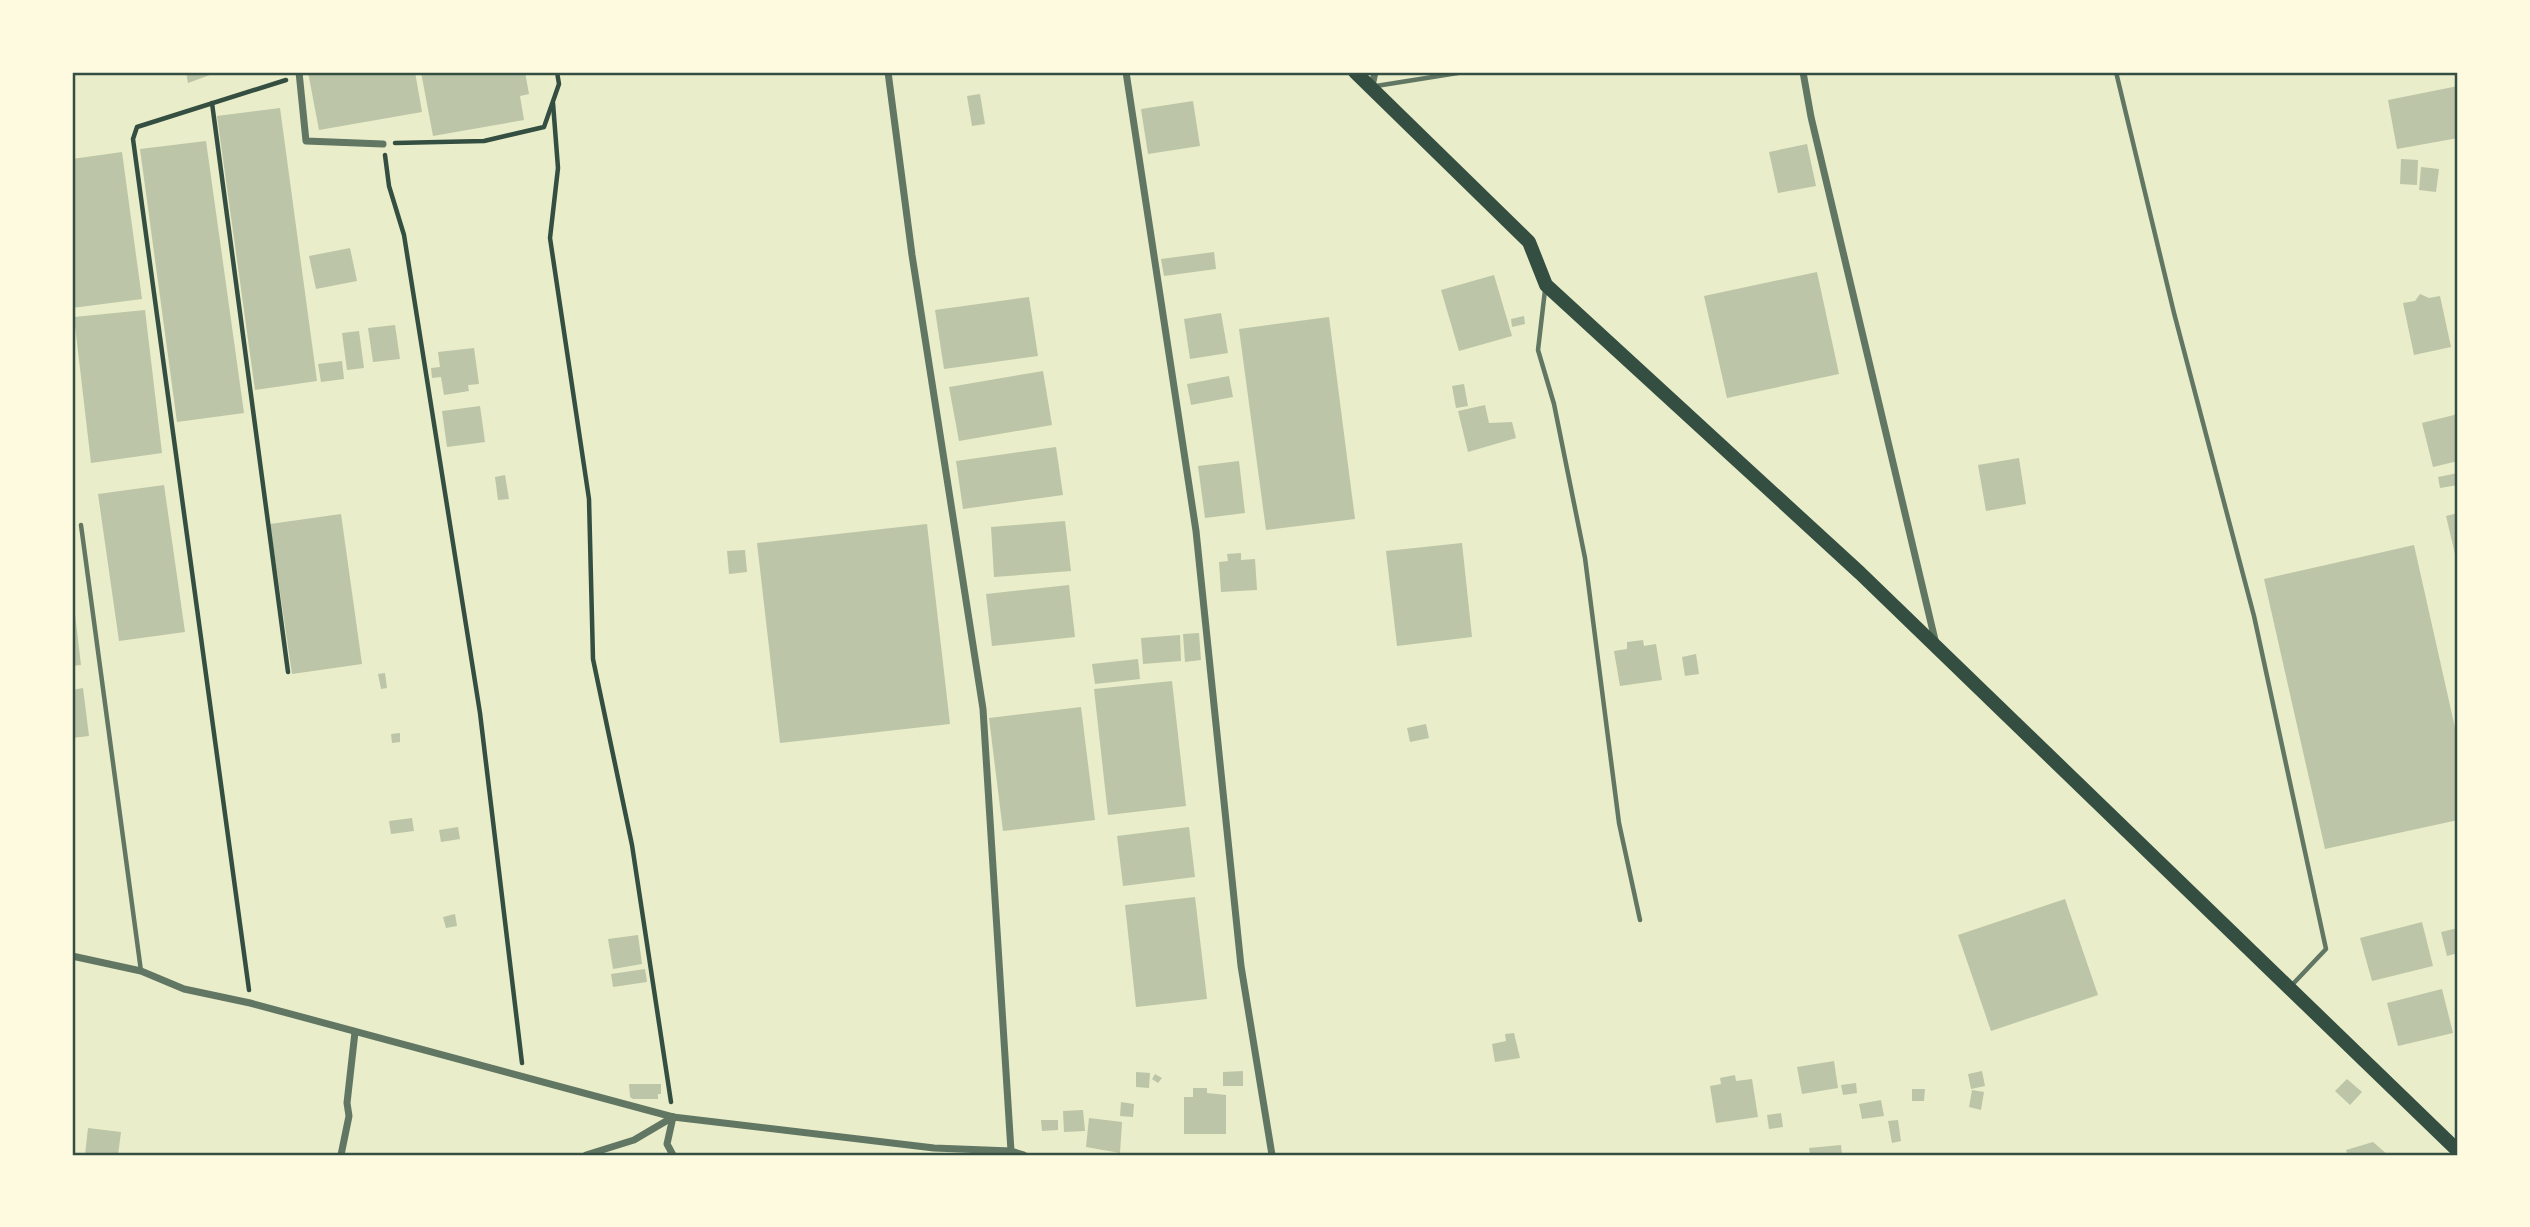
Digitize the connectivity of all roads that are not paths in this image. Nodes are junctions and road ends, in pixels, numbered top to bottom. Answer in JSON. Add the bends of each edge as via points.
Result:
{"nodes":[{"id":1,"x":888,"y":72,"type":"edge"},
{"id":2,"x":1126,"y":72,"type":"edge"},
{"id":3,"x":1355,"y":72,"type":"edge"},
{"id":4,"x":1376,"y":72,"type":"edge"},
{"id":5,"x":1465,"y":72,"type":"edge"},
{"id":6,"x":1803,"y":72,"type":"edge"},
{"id":7,"x":2116,"y":72,"type":"edge"},
{"id":8,"x":300,"y":73,"type":"edge"},
{"id":9,"x":1372,"y":87,"type":"junction"},
{"id":10,"x":383,"y":144,"type":"road end"},
{"id":11,"x":1546,"y":285,"type":"junction"},
{"id":12,"x":81,"y":525,"type":"dead end"},
{"id":13,"x":1938,"y":651,"type":"junction"},
{"id":14,"x":1640,"y":920,"type":"dead end"},
{"id":15,"x":72,"y":956,"type":"edge"},
{"id":16,"x":141,"y":971,"type":"junction"},
{"id":17,"x":2289,"y":988,"type":"junction"},
{"id":18,"x":355,"y":1032,"type":"junction"},
{"id":19,"x":673,"y":1117,"type":"junction"},
{"id":20,"x":1011,"y":1151,"type":"junction"},
{"id":21,"x":2458,"y":1151,"type":"edge"},
{"id":22,"x":935,"y":1152,"type":"edge"},
{"id":23,"x":341,"y":1155,"type":"edge"},
{"id":24,"x":586,"y":1155,"type":"edge"},
{"id":25,"x":673,"y":1155,"type":"edge"},
{"id":26,"x":1024,"y":1155,"type":"edge"},
{"id":27,"x":1272,"y":1155,"type":"edge"}],
"edges":[{"from":1,"to":20,"type":"street","via":[[983,709]]},
{"from":2,"to":27,"type":"street","via":[[1196,531],[1241,966]]},
{"from":3,"to":9,"type":"main road"},
{"from":4,"to":9,"type":"street"},
{"from":5,"to":9,"type":"lane"},
{"from":6,"to":13,"type":"street"},
{"from":7,"to":17,"type":"lane","via":[[2254,616],[2326,949]]},
{"from":8,"to":10,"type":"street","via":[[306,141]]},
{"from":9,"to":11,"type":"main road","via":[[1529,242]]},
{"from":11,"to":13,"type":"main road","via":[[1860,573]]},
{"from":11,"to":14,"type":"lane","via":[[1538,349],[1554,404],[1585,558],[1619,823]]},
{"from":12,"to":16,"type":"lane"},
{"from":13,"to":17,"type":"main road"},
{"from":15,"to":16,"type":"street"},
{"from":16,"to":18,"type":"street","via":[[184,989]]},
{"from":17,"to":21,"type":"main road"},
{"from":18,"to":19,"type":"street"},
{"from":18,"to":23,"type":"street","via":[[349,1116]]},
{"from":19,"to":22,"type":"street"},
{"from":19,"to":24,"type":"street","via":[[634,1140]]},
{"from":19,"to":25,"type":"street","via":[[667,1144]]},
{"from":20,"to":22,"type":"street"},
{"from":20,"to":26,"type":"street"}]}
